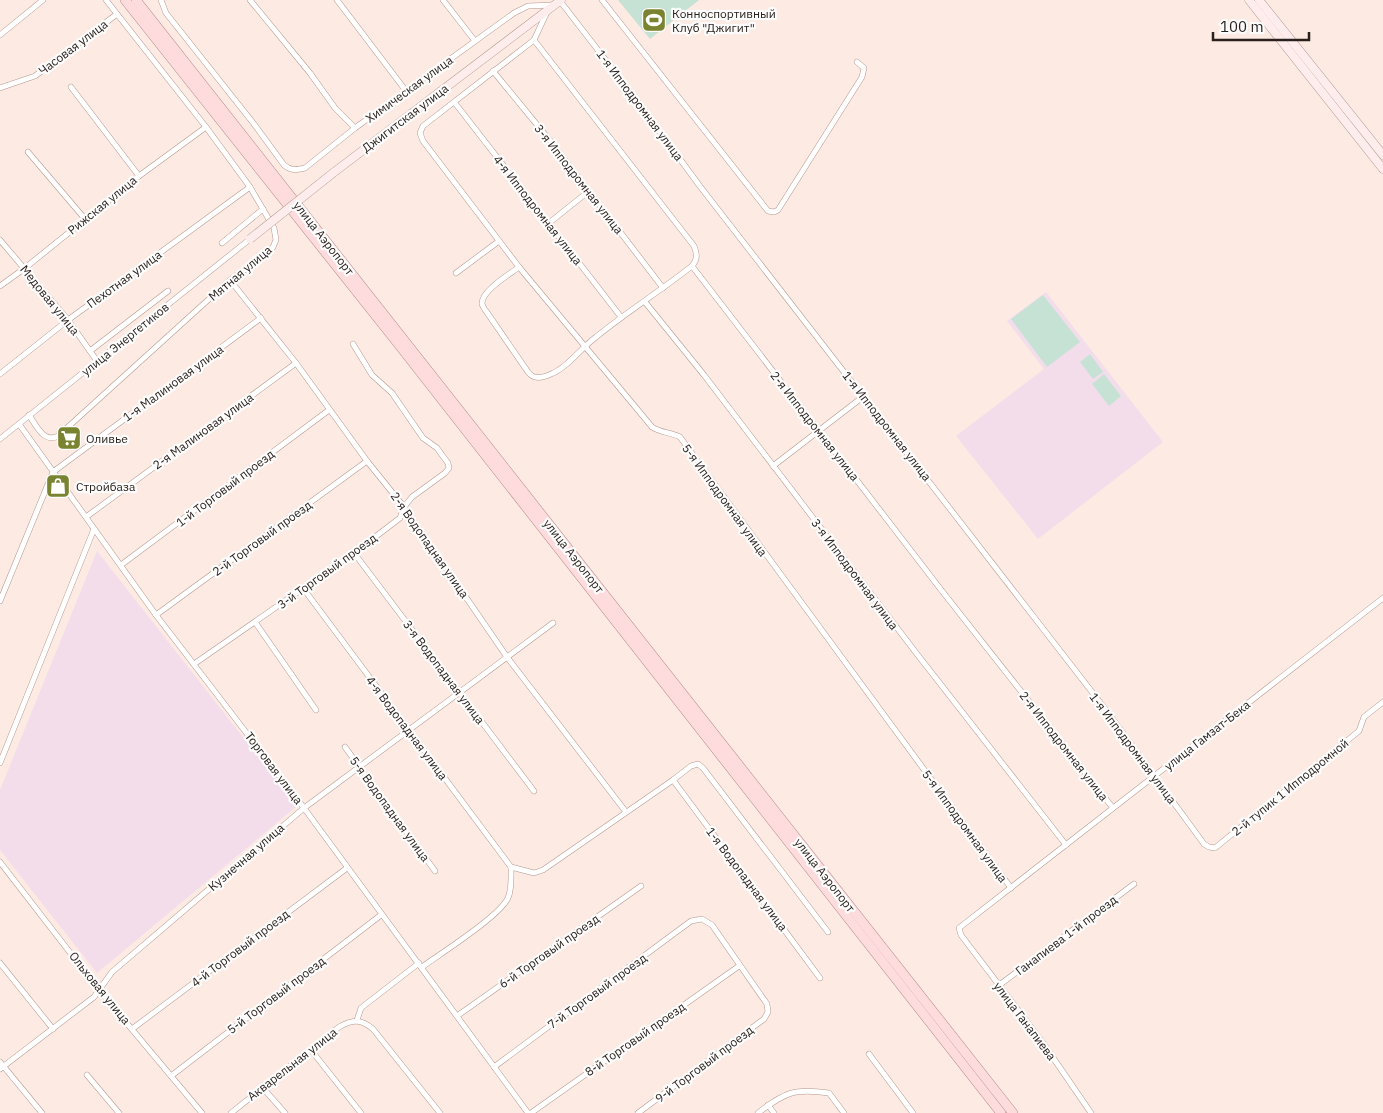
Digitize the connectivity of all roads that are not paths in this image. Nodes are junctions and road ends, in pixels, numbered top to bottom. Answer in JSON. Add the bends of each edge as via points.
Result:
{"nodes":[{"id":1,"x":43,"y":0,"type":"edge"},
{"id":2,"x":106,"y":0,"type":"edge"},
{"id":3,"x":125,"y":0,"type":"edge"},
{"id":4,"x":136,"y":0,"type":"edge"},
{"id":5,"x":161,"y":0,"type":"edge"},
{"id":6,"x":250,"y":0,"type":"edge"},
{"id":7,"x":337,"y":0,"type":"edge"},
{"id":8,"x":443,"y":0,"type":"edge"},
{"id":9,"x":602,"y":0,"type":"edge"},
{"id":10,"x":1249,"y":0,"type":"edge"},
{"id":11,"x":1259,"y":0,"type":"edge"},
{"id":12,"x":556,"y":4,"type":"edge"},
{"id":13,"x":117,"y":14,"type":"junction"},
{"id":14,"x":0,"y":35,"type":"edge"},
{"id":15,"x":534,"y":40,"type":"junction"},
{"id":16,"x":475,"y":41,"type":"junction"},
{"id":17,"x":857,"y":62,"type":"dead end"},
{"id":18,"x":493,"y":71,"type":"junction"},
{"id":19,"x":71,"y":87,"type":"dead end"},
{"id":20,"x":0,"y":88,"type":"edge"},
{"id":21,"x":406,"y":91,"type":"junction"},
{"id":22,"x":455,"y":103,"type":"junction"},
{"id":23,"x":206,"y":127,"type":"junction"},
{"id":24,"x":355,"y":128,"type":"junction"},
{"id":25,"x":28,"y":152,"type":"dead end"},
{"id":26,"x":1383,"y":155,"type":"edge"},
{"id":27,"x":1383,"y":169,"type":"edge"},
{"id":28,"x":139,"y":176,"type":"junction"},
{"id":29,"x":250,"y":187,"type":"junction"},
{"id":30,"x":589,"y":191,"type":"junction"},
{"id":31,"x":263,"y":209,"type":"junction"},
{"id":32,"x":85,"y":219,"type":"junction"},
{"id":33,"x":548,"y":223,"type":"junction"},
{"id":34,"x":250,"y":239,"type":"joint"},
{"id":35,"x":0,"y":240,"type":"edge"},
{"id":36,"x":499,"y":241,"type":"junction"},
{"id":37,"x":222,"y":243,"type":"dead end"},
{"id":38,"x":692,"y":266,"type":"junction"},
{"id":39,"x":519,"y":267,"type":"junction"},
{"id":40,"x":25,"y":268,"type":"junction"},
{"id":41,"x":456,"y":273,"type":"dead end"},
{"id":42,"x":230,"y":280,"type":"junction"},
{"id":43,"x":0,"y":286,"type":"edge"},
{"id":44,"x":663,"y":288,"type":"junction"},
{"id":45,"x":168,"y":291,"type":"dead end"},
{"id":46,"x":645,"y":302,"type":"junction"},
{"id":47,"x":621,"y":317,"type":"junction"},
{"id":48,"x":261,"y":318,"type":"junction"},
{"id":49,"x":68,"y":320,"type":"junction"},
{"id":50,"x":353,"y":344,"type":"dead end"},
{"id":51,"x":584,"y":346,"type":"junction"},
{"id":52,"x":90,"y":351,"type":"junction"},
{"id":53,"x":98,"y":361,"type":"junction"},
{"id":54,"x":296,"y":364,"type":"junction"},
{"id":55,"x":0,"y":374,"type":"edge"},
{"id":56,"x":864,"y":396,"type":"junction"},
{"id":57,"x":329,"y":410,"type":"junction"},
{"id":58,"x":29,"y":415,"type":"junction"},
{"id":59,"x":19,"y":424,"type":"junction"},
{"id":60,"x":819,"y":431,"type":"junction"},
{"id":61,"x":0,"y":439,"type":"edge"},
{"id":62,"x":367,"y":461,"type":"junction"},
{"id":63,"x":773,"y":466,"type":"junction"},
{"id":64,"x":53,"y":472,"type":"junction"},
{"id":65,"x":404,"y":507,"type":"junction"},
{"id":66,"x":86,"y":517,"type":"junction"},
{"id":67,"x":94,"y":529,"type":"junction"},
{"id":68,"x":354,"y":553,"type":"junction"},
{"id":69,"x":120,"y":565,"type":"junction"},
{"id":70,"x":304,"y":588,"type":"junction"},
{"id":71,"x":1383,"y":598,"type":"edge"},
{"id":72,"x":0,"y":601,"type":"edge"},
{"id":73,"x":156,"y":615,"type":"junction"},
{"id":74,"x":255,"y":622,"type":"junction"},
{"id":75,"x":553,"y":623,"type":"dead end"},
{"id":76,"x":507,"y":656,"type":"junction"},
{"id":77,"x":194,"y":664,"type":"junction"},
{"id":78,"x":460,"y":693,"type":"junction"},
{"id":79,"x":1383,"y":702,"type":"edge"},
{"id":80,"x":316,"y":710,"type":"dead end"},
{"id":81,"x":408,"y":731,"type":"junction"},
{"id":82,"x":345,"y":747,"type":"dead end"},
{"id":83,"x":0,"y":763,"type":"edge"},
{"id":84,"x":359,"y":768,"type":"junction"},
{"id":85,"x":1154,"y":776,"type":"junction"},
{"id":86,"x":673,"y":780,"type":"junction"},
{"id":87,"x":534,"y":791,"type":"dead end"},
{"id":88,"x":304,"y":808,"type":"junction"},
{"id":89,"x":1113,"y":808,"type":"junction"},
{"id":90,"x":626,"y":812,"type":"junction"},
{"id":91,"x":1066,"y":845,"type":"junction"},
{"id":92,"x":1215,"y":848,"type":"joint"},
{"id":93,"x":0,"y":862,"type":"edge"},
{"id":94,"x":511,"y":867,"type":"junction"},
{"id":95,"x":347,"y":868,"type":"junction"},
{"id":96,"x":435,"y":871,"type":"dead end"},
{"id":97,"x":1134,"y":884,"type":"dead end"},
{"id":98,"x":641,"y":886,"type":"dead end"},
{"id":99,"x":1011,"y":888,"type":"junction"},
{"id":100,"x":381,"y":915,"type":"junction"},
{"id":101,"x":959,"y":928,"type":"joint"},
{"id":102,"x":828,"y":932,"type":"dead end"},
{"id":103,"x":0,"y":963,"type":"edge"},
{"id":104,"x":420,"y":965,"type":"junction"},
{"id":105,"x":739,"y":966,"type":"junction"},
{"id":106,"x":820,"y":978,"type":"dead end"},
{"id":107,"x":998,"y":986,"type":"junction"},
{"id":108,"x":99,"y":990,"type":"junction"},
{"id":109,"x":457,"y":1016,"type":"junction"},
{"id":110,"x":356,"y":1020,"type":"junction"},
{"id":111,"x":53,"y":1029,"type":"junction"},
{"id":112,"x":132,"y":1029,"type":"junction"},
{"id":113,"x":311,"y":1050,"type":"junction"},
{"id":114,"x":869,"y":1054,"type":"dead end"},
{"id":115,"x":1,"y":1066,"type":"edge"},
{"id":116,"x":494,"y":1067,"type":"junction"},
{"id":117,"x":87,"y":1074,"type":"dead end"},
{"id":118,"x":171,"y":1076,"type":"junction"},
{"id":119,"x":262,"y":1087,"type":"junction"},
{"id":120,"x":768,"y":1105,"type":"junction"},
{"id":121,"x":42,"y":1113,"type":"edge"},
{"id":122,"x":119,"y":1113,"type":"edge"},
{"id":123,"x":202,"y":1113,"type":"edge"},
{"id":124,"x":231,"y":1113,"type":"edge"},
{"id":125,"x":285,"y":1113,"type":"edge"},
{"id":126,"x":361,"y":1113,"type":"edge"},
{"id":127,"x":440,"y":1113,"type":"edge"},
{"id":128,"x":530,"y":1113,"type":"edge"},
{"id":129,"x":638,"y":1113,"type":"edge"},
{"id":130,"x":758,"y":1113,"type":"edge"},
{"id":131,"x":774,"y":1113,"type":"edge"},
{"id":132,"x":844,"y":1113,"type":"edge"},
{"id":133,"x":913,"y":1113,"type":"edge"},
{"id":134,"x":1001,"y":1113,"type":"edge"},
{"id":135,"x":1013,"y":1113,"type":"edge"},
{"id":136,"x":1091,"y":1113,"type":"edge"}],
"edges":[{"from":1,"to":14,"type":"street"},
{"from":2,"to":13,"type":"street","name":"Мятная улица"},
{"from":3,"to":134,"type":"main road","name":"улица Аэропорт"},
{"from":4,"to":135,"type":"main road","name":"улица Аэропорт"},
{"from":5,"to":24,"type":"street","via":[[166,13],[289,169],[305,168]]},
{"from":6,"to":24,"type":"street","name":"Химическая улица"},
{"from":7,"to":21,"type":"street"},
{"from":8,"to":16,"type":"street"},
{"from":9,"to":17,"type":"street","via":[[768,211],[778,210],[862,76],[864,68]]},
{"from":10,"to":27,"type":"main road"},
{"from":11,"to":26,"type":"main road"},
{"from":12,"to":15,"type":"street"},
{"from":12,"to":16,"type":"street","name":"Химическая улица","via":[[528,6]]},
{"from":12,"to":34,"type":"main road","name":"Джигитская улица","bridge":true},
{"from":12,"to":56,"type":"street","name":"1-я Ипподромная улица","via":[[639,103]]},
{"from":13,"to":20,"type":"street","name":"Часовая улица","via":[[35,76]]},
{"from":13,"to":23,"type":"street","name":"Мятная улица"},
{"from":15,"to":18,"type":"street"},
{"from":15,"to":38,"type":"street","via":[[694,246],[697,260]]},
{"from":16,"to":21,"type":"street","name":"Химическая улица"},
{"from":18,"to":22,"type":"street"},
{"from":18,"to":30,"type":"street","name":"3-я Ипподромная улица"},
{"from":19,"to":28,"type":"street"},
{"from":21,"to":24,"type":"street","name":"Химическая улица"},
{"from":22,"to":33,"type":"street","name":"4-я Ипподромная улица"},
{"from":22,"to":36,"type":"street","name":"5-я Ипподромная улица","via":[[423,126],[420,133]]},
{"from":23,"to":28,"type":"street","name":"Рижская улица"},
{"from":23,"to":29,"type":"street","name":"Мятная улица"},
{"from":25,"to":32,"type":"street"},
{"from":28,"to":32,"type":"street","name":"Рижская улица"},
{"from":29,"to":31,"type":"street","name":"Мятная улица"},
{"from":29,"to":49,"type":"street","name":"Пехотная улица"},
{"from":30,"to":33,"type":"street"},
{"from":30,"to":44,"type":"street","name":"3-я Ипподромная улица"},
{"from":31,"to":37,"type":"street"},
{"from":31,"to":42,"type":"street","name":"Мятная улица","via":[[274,228],[276,240],[273,247]]},
{"from":32,"to":40,"type":"street","name":"Рижская улица"},
{"from":33,"to":47,"type":"street","name":"4-я Ипподромная улица"},
{"from":34,"to":53,"type":"street","name":"улица Энергетиков"},
{"from":35,"to":40,"type":"street","name":"Медовая улица"},
{"from":36,"to":39,"type":"street","name":"5-я Ипподромная улица"},
{"from":36,"to":41,"type":"street"},
{"from":38,"to":44,"type":"street"},
{"from":38,"to":60,"type":"street","name":"2-я Ипподромная улица"},
{"from":39,"to":51,"type":"street","name":"5-я Ипподромная улица"},
{"from":39,"to":51,"type":"street","via":[[489,290],[482,304],[531,376],[536,378],[561,369]]},
{"from":40,"to":43,"type":"street","name":"Рижская улица"},
{"from":40,"to":49,"type":"street","name":"Медовая улица"},
{"from":42,"to":48,"type":"street","name":"2-я Водопадная улица"},
{"from":42,"to":58,"type":"street","name":"Мятная улица","via":[[58,436],[47,438]]},
{"from":44,"to":46,"type":"street"},
{"from":45,"to":52,"type":"street"},
{"from":46,"to":47,"type":"street"},
{"from":46,"to":63,"type":"street","name":"3-я Ипподромная улица"},
{"from":47,"to":51,"type":"street"},
{"from":48,"to":54,"type":"street","name":"2-я Водопадная улица"},
{"from":48,"to":64,"type":"street","name":"1-я Малиновая улица"},
{"from":49,"to":52,"type":"street","name":"Медовая улица"},
{"from":49,"to":55,"type":"street","name":"Пехотная улица"},
{"from":50,"to":65,"type":"street","name":"3-й Торговый проезд","via":[[372,376],[392,394],[423,438],[437,448],[448,463],[445,473]]},
{"from":51,"to":99,"type":"street","name":"5-я Ипподромная улица","via":[[652,427],[680,437]]},
{"from":52,"to":53,"type":"street","name":"Медовая улица"},
{"from":53,"to":58,"type":"street","name":"улица Энергетиков"},
{"from":54,"to":57,"type":"street","name":"2-я Водопадная улица"},
{"from":54,"to":66,"type":"street","name":"2-я Малиновая улица"},
{"from":56,"to":60,"type":"street"},
{"from":56,"to":85,"type":"street","name":"1-я Ипподромная улица"},
{"from":57,"to":62,"type":"street","name":"2-я Водопадная улица"},
{"from":57,"to":69,"type":"street","name":"1-й Торговый проезд"},
{"from":58,"to":59,"type":"street","name":"улица Энергетиков"},
{"from":59,"to":61,"type":"street","name":"улица Энергетиков"},
{"from":59,"to":64,"type":"street","name":"Торговая улица"},
{"from":60,"to":63,"type":"street"},
{"from":60,"to":89,"type":"street","name":"2-я Ипподромная улица"},
{"from":62,"to":65,"type":"street","name":"2-я Водопадная улица"},
{"from":62,"to":73,"type":"street","name":"2-й Торговый проезд"},
{"from":63,"to":91,"type":"street","name":"3-я Ипподромная улица"},
{"from":64,"to":66,"type":"street","name":"Торговая улица"},
{"from":64,"to":72,"type":"street"},
{"from":65,"to":68,"type":"street","name":"3-й Торговый проезд","via":[[400,518]]},
{"from":65,"to":76,"type":"street","name":"2-я Водопадная улица"},
{"from":66,"to":67,"type":"street","name":"Торговая улица"},
{"from":67,"to":69,"type":"street","name":"Торговая улица"},
{"from":67,"to":83,"type":"street"},
{"from":68,"to":70,"type":"street","name":"3-й Торговый проезд"},
{"from":68,"to":78,"type":"street","name":"3-я Водопадная улица"},
{"from":69,"to":73,"type":"street","name":"Торговая улица"},
{"from":70,"to":74,"type":"street","name":"3-й Торговый проезд"},
{"from":70,"to":81,"type":"street","name":"4-я Водопадная улица"},
{"from":71,"to":85,"type":"street","name":"улица Гамзат-Бека"},
{"from":73,"to":77,"type":"street","name":"Торговая улица"},
{"from":74,"to":77,"type":"street","name":"3-й Торговый проезд"},
{"from":74,"to":80,"type":"street"},
{"from":75,"to":76,"type":"street","name":"Кузнечная улица"},
{"from":76,"to":78,"type":"street","name":"Кузнечная улица"},
{"from":76,"to":90,"type":"street","name":"2-я Водопадная улица"},
{"from":77,"to":88,"type":"street","name":"Торговая улица"},
{"from":78,"to":81,"type":"street","name":"Кузнечная улица"},
{"from":78,"to":87,"type":"street","name":"3-я Водопадная улица"},
{"from":79,"to":92,"type":"street","name":"2-й тупик 1 Ипподромной","via":[[1364,717],[1359,732]]},
{"from":81,"to":84,"type":"street","name":"Кузнечная улица"},
{"from":81,"to":94,"type":"street","name":"4-я Водопадная улица"},
{"from":82,"to":84,"type":"street","name":"5-я Водопадная улица"},
{"from":84,"to":88,"type":"street","name":"Кузнечная улица"},
{"from":84,"to":96,"type":"street","name":"5-я Водопадная улица"},
{"from":85,"to":89,"type":"street","name":"улица Гамзат-Бека"},
{"from":85,"to":92,"type":"street","name":"1-я Ипподромная улица","via":[[1204,844]]},
{"from":86,"to":90,"type":"street"},
{"from":86,"to":102,"type":"street","via":[[691,766],[698,764],[703,768]]},
{"from":86,"to":106,"type":"street","name":"1-я Водопадная улица"},
{"from":88,"to":95,"type":"street","name":"Торговая улица"},
{"from":88,"to":108,"type":"street","name":"Кузнечная улица","via":[[112,972]]},
{"from":89,"to":91,"type":"street","name":"улица Гамзат-Бека"},
{"from":90,"to":94,"type":"street","via":[[543,870],[534,873]]},
{"from":91,"to":99,"type":"street","name":"улица Гамзат-Бека"},
{"from":93,"to":108,"type":"street","name":"Ольховая улица"},
{"from":94,"to":104,"type":"street","via":[[508,898],[503,906]]},
{"from":95,"to":100,"type":"street","name":"Торговая улица"},
{"from":95,"to":112,"type":"street","name":"4-й Торговый проезд"},
{"from":97,"to":107,"type":"street","name":"Ганапиева 1-й проезд"},
{"from":98,"to":109,"type":"street","name":"6-й Торговый проезд"},
{"from":99,"to":101,"type":"street","name":"улица Гамзат-Бека"},
{"from":100,"to":104,"type":"street","name":"Торговая улица"},
{"from":100,"to":118,"type":"street","name":"5-й Торговый проезд"},
{"from":101,"to":107,"type":"street","name":"улица Ганапиева","via":[[961,936]]},
{"from":103,"to":111,"type":"street"},
{"from":104,"to":109,"type":"street","name":"Торговая улица"},
{"from":104,"to":110,"type":"street","via":[[361,1008]]},
{"from":105,"to":116,"type":"street","name":"7-й Торговый проезд","via":[[712,925],[702,919],[692,921]]},
{"from":105,"to":128,"type":"street","name":"8-й Торговый проезд"},
{"from":105,"to":129,"type":"street","name":"9-й Торговый проезд","via":[[767,1004],[768,1012],[764,1019]]},
{"from":107,"to":136,"type":"street","name":"улица Ганапиева","via":[[1043,1043]]},
{"from":108,"to":111,"type":"street","name":"Кузнечная улица"},
{"from":108,"to":112,"type":"street","name":"Ольховая улица"},
{"from":109,"to":116,"type":"street","name":"Торговая улица"},
{"from":110,"to":113,"type":"street","name":"Акварельная улица","via":[[340,1026]]},
{"from":110,"to":127,"type":"street","via":[[373,1029]]},
{"from":111,"to":115,"type":"street","name":"Кузнечная улица"},
{"from":112,"to":118,"type":"street","name":"Ольховая улица"},
{"from":113,"to":119,"type":"street","name":"Акварельная улица"},
{"from":113,"to":126,"type":"street"},
{"from":114,"to":133,"type":"street"},
{"from":115,"to":121,"type":"street"},
{"from":116,"to":128,"type":"street","name":"Торговая улица"},
{"from":117,"to":122,"type":"street"},
{"from":118,"to":123,"type":"street","name":"Ольховая улица"},
{"from":119,"to":124,"type":"street","name":"Акварельная улица"},
{"from":119,"to":125,"type":"street"},
{"from":120,"to":130,"type":"street"},
{"from":120,"to":131,"type":"street"},
{"from":120,"to":132,"type":"street","via":[[781,1097],[808,1090],[829,1093]]}]}
